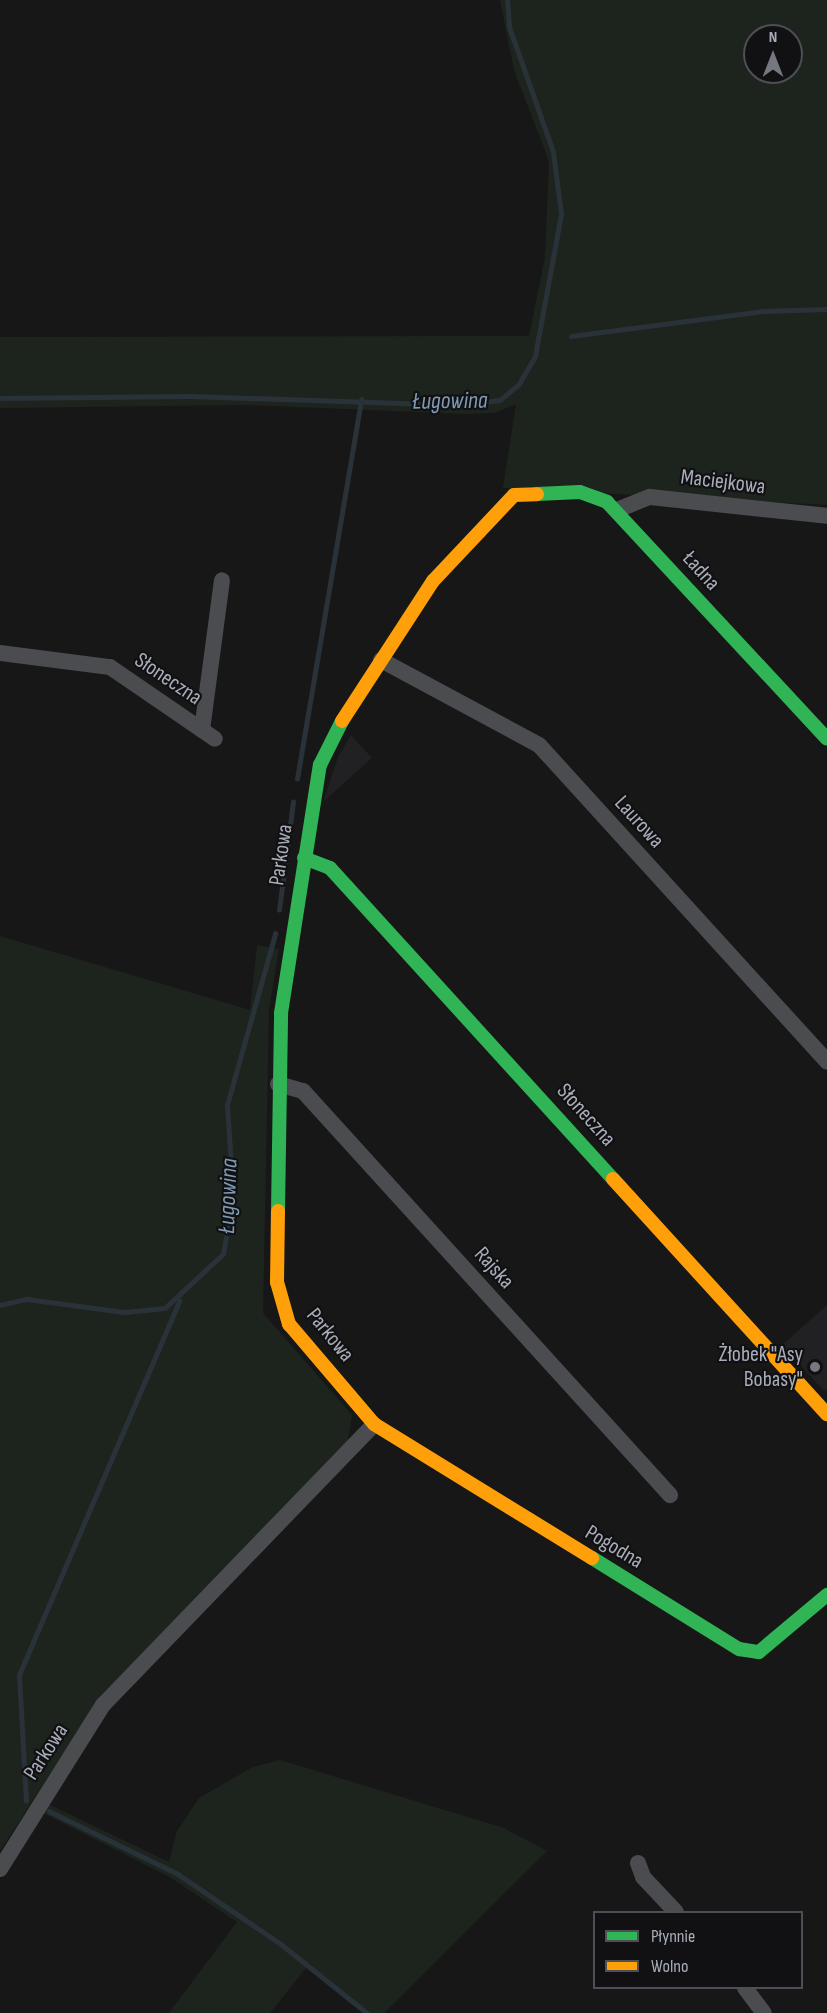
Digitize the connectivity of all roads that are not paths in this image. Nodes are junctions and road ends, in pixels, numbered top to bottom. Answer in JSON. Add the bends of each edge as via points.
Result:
{"nodes":[{"id":1,"x":514,"y":495,"type":"joint"},
{"id":2,"x":617,"y":510,"type":"junction"},
{"id":3,"x":827,"y":516,"type":"edge"},
{"id":4,"x":222,"y":580,"type":"dead end"},
{"id":5,"x":0,"y":653,"type":"edge"},
{"id":6,"x":381,"y":660,"type":"junction"},
{"id":7,"x":827,"y":739,"type":"edge"},
{"id":8,"x":304,"y":858,"type":"junction"},
{"id":9,"x":827,"y":1062,"type":"edge"},
{"id":10,"x":278,"y":1084,"type":"junction"},
{"id":11,"x":827,"y":1414,"type":"edge"},
{"id":12,"x":374,"y":1424,"type":"junction"},
{"id":13,"x":670,"y":1495,"type":"dead end"},
{"id":14,"x":827,"y":1594,"type":"edge"},
{"id":15,"x":638,"y":1863,"type":"dead end"},
{"id":16,"x":0,"y":1869,"type":"edge"},
{"id":17,"x":675,"y":1911,"type":"edge"},
{"id":18,"x":746,"y":1989,"type":"edge"},
{"id":19,"x":764,"y":2013,"type":"edge"}],
"edges":[{"from":1,"to":2,"type":"street","name":"Ładna","via":[[580,492]]},
{"from":1,"to":6,"type":"street","name":"Parkowa","via":[[455,553]]},
{"from":2,"to":3,"type":"street","name":"Maciejkowa","via":[[650,497]]},
{"from":2,"to":7,"type":"street","name":"Ładna"},
{"from":4,"to":5,"type":"street","name":"Słoneczna","via":[[208,734],[110,667]]},
{"from":6,"to":8,"type":"street","name":"Parkowa","via":[[354,698],[320,765]]},
{"from":6,"to":9,"type":"street","name":"Laurowa","via":[[539,745]]},
{"from":8,"to":10,"type":"street","name":"Parkowa","via":[[282,1003]]},
{"from":8,"to":11,"type":"street","name":"Słoneczna","via":[[330,868]]},
{"from":10,"to":12,"type":"street","name":"Parkowa","via":[[277,1282],[282,1304],[289,1324]]},
{"from":10,"to":13,"type":"street","name":"Rajska","via":[[303,1091]]},
{"from":12,"to":14,"type":"street","name":"Pogodna","via":[[740,1649],[759,1652]]},
{"from":12,"to":16,"type":"street","name":"Parkowa","via":[[103,1705]]},
{"from":15,"to":17,"type":"street","via":[[643,1877]]},
{"from":18,"to":19,"type":"street"}]}
